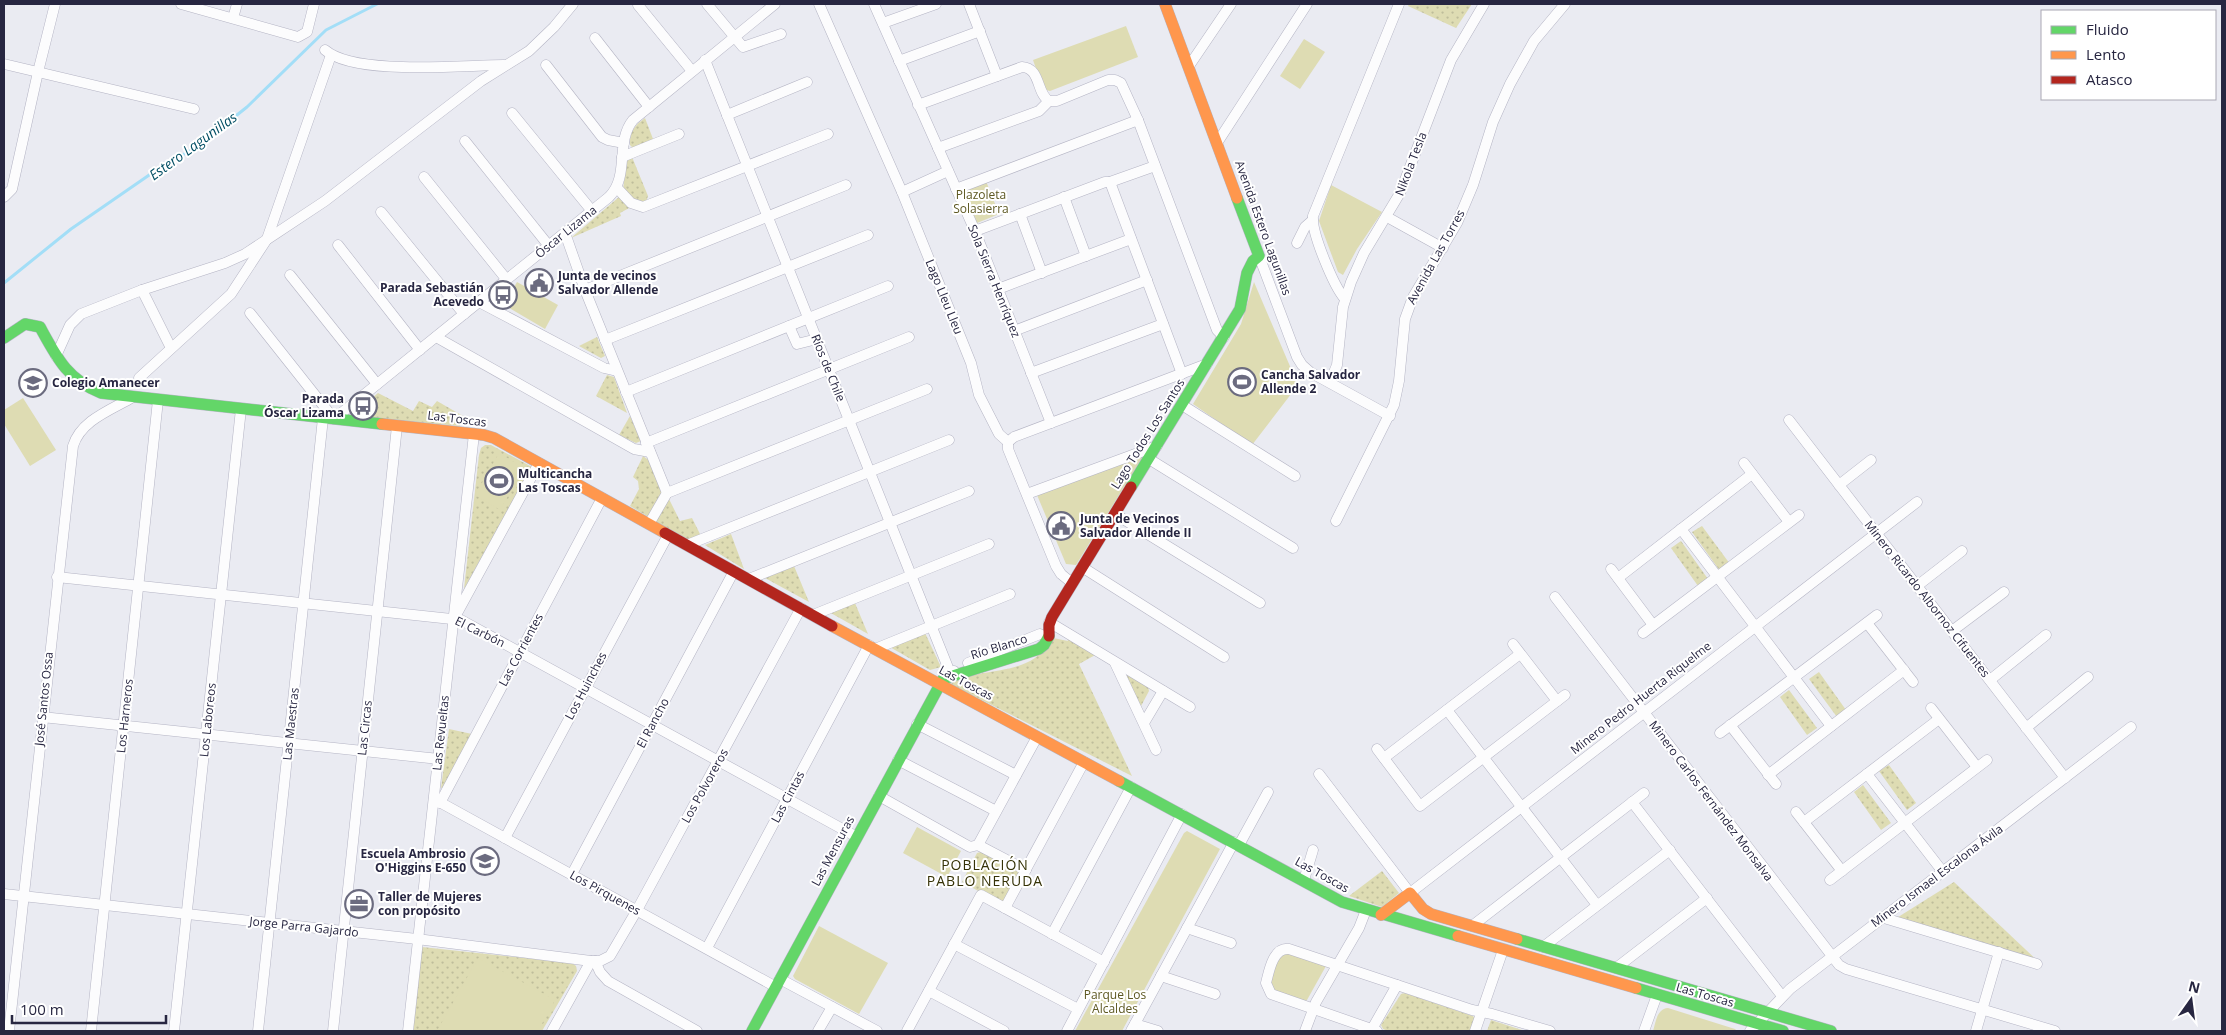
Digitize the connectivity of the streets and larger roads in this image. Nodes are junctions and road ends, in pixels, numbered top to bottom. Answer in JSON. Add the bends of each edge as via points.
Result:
{"nodes":[{"id":1,"x":56,"y":4,"type":"edge"},
{"id":2,"x":181,"y":4,"type":"edge"},
{"id":3,"x":237,"y":4,"type":"edge"},
{"id":4,"x":314,"y":4,"type":"edge"},
{"id":5,"x":573,"y":4,"type":"edge"},
{"id":6,"x":707,"y":4,"type":"edge"},
{"id":7,"x":775,"y":4,"type":"edge"},
{"id":8,"x":819,"y":4,"type":"edge"},
{"id":9,"x":874,"y":4,"type":"edge"},
{"id":10,"x":936,"y":4,"type":"edge"},
{"id":11,"x":969,"y":4,"type":"edge"},
{"id":12,"x":1165,"y":4,"type":"edge"},
{"id":13,"x":1231,"y":4,"type":"edge"},
{"id":14,"x":1307,"y":4,"type":"edge"},
{"id":15,"x":1399,"y":4,"type":"edge"},
{"id":16,"x":1484,"y":4,"type":"edge"},
{"id":17,"x":1565,"y":4,"type":"edge"},
{"id":18,"x":638,"y":5,"type":"edge"},
{"id":19,"x":233,"y":18,"type":"junction"},
{"id":20,"x":883,"y":23,"type":"junction"},
{"id":21,"x":980,"y":31,"type":"junction"},
{"id":22,"x":781,"y":34,"type":"dead end"},
{"id":23,"x":733,"y":37,"type":"junction"},
{"id":24,"x":595,"y":38,"type":"dead end"},
{"id":25,"x":705,"y":60,"type":"junction"},
{"id":26,"x":899,"y":61,"type":"junction"},
{"id":27,"x":4,"y":64,"type":"edge"},
{"id":28,"x":505,"y":64,"type":"junction"},
{"id":29,"x":546,"y":65,"type":"dead end"},
{"id":30,"x":1189,"y":66,"type":"junction"},
{"id":31,"x":692,"y":71,"type":"junction"},
{"id":32,"x":38,"y":72,"type":"junction"},
{"id":33,"x":997,"y":76,"type":"junction"},
{"id":34,"x":807,"y":82,"type":"dead end"},
{"id":35,"x":1049,"y":101,"type":"junction"},
{"id":36,"x":918,"y":105,"type":"junction"},
{"id":37,"x":649,"y":106,"type":"junction"},
{"id":38,"x":194,"y":109,"type":"dead end"},
{"id":39,"x":512,"y":113,"type":"dead end"},
{"id":40,"x":727,"y":115,"type":"junction"},
{"id":41,"x":1138,"y":120,"type":"junction"},
{"id":42,"x":679,"y":134,"type":"dead end"},
{"id":43,"x":828,"y":134,"type":"dead end"},
{"id":44,"x":465,"y":141,"type":"dead end"},
{"id":45,"x":624,"y":143,"type":"junction"},
{"id":46,"x":1217,"y":143,"type":"junction"},
{"id":47,"x":938,"y":148,"type":"junction"},
{"id":48,"x":622,"y":156,"type":"junction"},
{"id":49,"x":748,"y":166,"type":"junction"},
{"id":50,"x":1155,"y":166,"type":"junction"},
{"id":51,"x":948,"y":171,"type":"junction"},
{"id":52,"x":424,"y":176,"type":"dead end"},
{"id":53,"x":1110,"y":182,"type":"junction"},
{"id":54,"x":846,"y":185,"type":"dead end"},
{"id":55,"x":617,"y":188,"type":"junction"},
{"id":56,"x":956,"y":189,"type":"junction"},
{"id":57,"x":902,"y":192,"type":"junction"},
{"id":58,"x":4,"y":197,"type":"edge"},
{"id":59,"x":1064,"y":197,"type":"junction"},
{"id":60,"x":592,"y":211,"type":"junction"},
{"id":61,"x":381,"y":212,"type":"dead end"},
{"id":62,"x":1020,"y":214,"type":"junction"},
{"id":63,"x":768,"y":216,"type":"junction"},
{"id":64,"x":1387,"y":217,"type":"junction"},
{"id":65,"x":1313,"y":220,"type":"junction"},
{"id":66,"x":975,"y":231,"type":"junction"},
{"id":67,"x":565,"y":233,"type":"junction"},
{"id":68,"x":868,"y":235,"type":"dead end"},
{"id":69,"x":267,"y":239,"type":"junction"},
{"id":70,"x":1131,"y":239,"type":"junction"},
{"id":71,"x":1298,"y":243,"type":"dead end"},
{"id":72,"x":338,"y":245,"type":"dead end"},
{"id":73,"x":549,"y":246,"type":"junction"},
{"id":74,"x":1443,"y":248,"type":"junction"},
{"id":75,"x":1086,"y":256,"type":"junction"},
{"id":76,"x":1259,"y":256,"type":"junction"},
{"id":77,"x":788,"y":267,"type":"junction"},
{"id":78,"x":1042,"y":273,"type":"junction"},
{"id":79,"x":290,"y":275,"type":"dead end"},
{"id":80,"x":507,"y":280,"type":"junction"},
{"id":81,"x":1147,"y":280,"type":"junction"},
{"id":82,"x":888,"y":286,"type":"dead end"},
{"id":83,"x":998,"y":289,"type":"junction"},
{"id":84,"x":142,"y":290,"type":"junction"},
{"id":85,"x":585,"y":290,"type":"junction"},
{"id":86,"x":1345,"y":299,"type":"junction"},
{"id":87,"x":479,"y":302,"type":"junction"},
{"id":88,"x":250,"y":313,"type":"dead end"},
{"id":89,"x":464,"y":314,"type":"junction"},
{"id":90,"x":809,"y":318,"type":"junction"},
{"id":91,"x":1163,"y":324,"type":"junction"},
{"id":92,"x":789,"y":326,"type":"junction"},
{"id":93,"x":1014,"y":331,"type":"junction"},
{"id":94,"x":436,"y":337,"type":"junction"},
{"id":95,"x":909,"y":337,"type":"dead end"},
{"id":96,"x":1224,"y":337,"type":"junction"},
{"id":97,"x":4,"y":338,"type":"edge"},
{"id":98,"x":817,"y":339,"type":"junction"},
{"id":99,"x":605,"y":340,"type":"junction"},
{"id":100,"x":171,"y":348,"type":"junction"},
{"id":101,"x":420,"y":350,"type":"junction"},
{"id":102,"x":56,"y":356,"type":"junction"},
{"id":103,"x":1208,"y":364,"type":"junction"},
{"id":104,"x":829,"y":369,"type":"junction"},
{"id":105,"x":617,"y":371,"type":"junction"},
{"id":106,"x":1031,"y":373,"type":"junction"},
{"id":107,"x":1182,"y":374,"type":"junction"},
{"id":108,"x":139,"y":378,"type":"dead end"},
{"id":109,"x":1330,"y":382,"type":"junction"},
{"id":110,"x":378,"y":384,"type":"junction"},
{"id":111,"x":928,"y":388,"type":"dead end"},
{"id":112,"x":626,"y":392,"type":"junction"},
{"id":113,"x":133,"y":397,"type":"junction"},
{"id":114,"x":158,"y":400,"type":"junction"},
{"id":115,"x":1182,"y":406,"type":"junction"},
{"id":116,"x":241,"y":409,"type":"junction"},
{"id":117,"x":1390,"y":416,"type":"junction"},
{"id":118,"x":329,"y":418,"type":"junction"},
{"id":119,"x":849,"y":420,"type":"junction"},
{"id":120,"x":1789,"y":420,"type":"dead end"},
{"id":121,"x":1051,"y":423,"type":"junction"},
{"id":122,"x":397,"y":426,"type":"junction"},
{"id":123,"x":474,"y":434,"type":"junction"},
{"id":124,"x":949,"y":440,"type":"dead end"},
{"id":125,"x":1008,"y":442,"type":"junction"},
{"id":126,"x":1157,"y":446,"type":"junction"},
{"id":127,"x":648,"y":447,"type":"junction"},
{"id":128,"x":1149,"y":459,"type":"junction"},
{"id":129,"x":1871,"y":460,"type":"dead end"},
{"id":130,"x":539,"y":463,"type":"junction"},
{"id":131,"x":1744,"y":463,"type":"dead end"},
{"id":132,"x":870,"y":472,"type":"junction"},
{"id":133,"x":1752,"y":474,"type":"junction"},
{"id":134,"x":1295,"y":476,"type":"dead end"},
{"id":135,"x":1839,"y":485,"type":"junction"},
{"id":136,"x":969,"y":491,"type":"dead end"},
{"id":137,"x":666,"y":493,"type":"junction"},
{"id":138,"x":1027,"y":494,"type":"junction"},
{"id":139,"x":602,"y":498,"type":"junction"},
{"id":140,"x":1917,"y":502,"type":"dead end"},
{"id":141,"x":1115,"y":514,"type":"junction"},
{"id":142,"x":1799,"y":515,"type":"dead end"},
{"id":143,"x":1336,"y":521,"type":"dead end"},
{"id":144,"x":890,"y":522,"type":"junction"},
{"id":145,"x":1790,"y":522,"type":"junction"},
{"id":146,"x":650,"y":524,"type":"junction"},
{"id":147,"x":1681,"y":528,"type":"junction"},
{"id":148,"x":1877,"y":534,"type":"junction"},
{"id":149,"x":668,"y":535,"type":"junction"},
{"id":150,"x":989,"y":544,"type":"dead end"},
{"id":151,"x":687,"y":545,"type":"junction"},
{"id":152,"x":1293,"y":548,"type":"dead end"},
{"id":153,"x":1962,"y":551,"type":"dead end"},
{"id":154,"x":1082,"y":567,"type":"junction"},
{"id":155,"x":1611,"y":569,"type":"dead end"},
{"id":156,"x":734,"y":571,"type":"junction"},
{"id":157,"x":911,"y":575,"type":"junction"},
{"id":158,"x":1718,"y":576,"type":"junction"},
{"id":159,"x":57,"y":577,"type":"junction"},
{"id":160,"x":1618,"y":578,"type":"junction"},
{"id":161,"x":749,"y":579,"type":"junction"},
{"id":162,"x":1072,"y":583,"type":"junction"},
{"id":163,"x":139,"y":585,"type":"junction"},
{"id":164,"x":1917,"y":586,"type":"junction"},
{"id":165,"x":2004,"y":592,"type":"dead end"},
{"id":166,"x":221,"y":594,"type":"junction"},
{"id":167,"x":1010,"y":594,"type":"dead end"},
{"id":168,"x":1554,"y":597,"type":"dead end"},
{"id":169,"x":304,"y":602,"type":"junction"},
{"id":170,"x":1260,"y":603,"type":"dead end"},
{"id":171,"x":802,"y":608,"type":"junction"},
{"id":172,"x":378,"y":610,"type":"junction"},
{"id":173,"x":813,"y":615,"type":"junction"},
{"id":174,"x":1877,"y":615,"type":"dead end"},
{"id":175,"x":454,"y":618,"type":"junction"},
{"id":176,"x":1049,"y":622,"type":"junction"},
{"id":177,"x":1867,"y":623,"type":"junction"},
{"id":178,"x":1653,"y":625,"type":"junction"},
{"id":179,"x":931,"y":626,"type":"junction"},
{"id":180,"x":1756,"y":627,"type":"junction"},
{"id":181,"x":1952,"y":632,"type":"junction"},
{"id":182,"x":1643,"y":633,"type":"dead end"},
{"id":183,"x":1040,"y":634,"type":"dead end"},
{"id":184,"x":2046,"y":636,"type":"dead end"},
{"id":185,"x":1513,"y":644,"type":"dead end"},
{"id":186,"x":872,"y":647,"type":"junction"},
{"id":187,"x":520,"y":652,"type":"junction"},
{"id":188,"x":1520,"y":654,"type":"junction"},
{"id":189,"x":1224,"y":657,"type":"dead end"},
{"id":190,"x":1115,"y":662,"type":"junction"},
{"id":191,"x":1904,"y":670,"type":"junction"},
{"id":192,"x":951,"y":675,"type":"junction"},
{"id":193,"x":1794,"y":677,"type":"junction"},
{"id":194,"x":2088,"y":677,"type":"dead end"},
{"id":195,"x":1990,"y":680,"type":"junction"},
{"id":196,"x":1913,"y":682,"type":"dead end"},
{"id":197,"x":939,"y":684,"type":"junction"},
{"id":198,"x":585,"y":688,"type":"junction"},
{"id":199,"x":1163,"y":691,"type":"junction"},
{"id":200,"x":1190,"y":708,"type":"dead end"},
{"id":201,"x":1931,"y":708,"type":"dead end"},
{"id":202,"x":1447,"y":710,"type":"junction"},
{"id":203,"x":1644,"y":713,"type":"junction"},
{"id":204,"x":42,"y":717,"type":"junction"},
{"id":205,"x":1939,"y":719,"type":"junction"},
{"id":206,"x":1144,"y":723,"type":"junction"},
{"id":207,"x":917,"y":724,"type":"junction"},
{"id":208,"x":652,"y":725,"type":"junction"},
{"id":209,"x":1730,"y":725,"type":"junction"},
{"id":210,"x":124,"y":726,"type":"junction"},
{"id":211,"x":1832,"y":726,"type":"junction"},
{"id":212,"x":2131,"y":726,"type":"dead end"},
{"id":213,"x":2026,"y":728,"type":"junction"},
{"id":214,"x":1720,"y":733,"type":"dead end"},
{"id":215,"x":206,"y":734,"type":"junction"},
{"id":216,"x":1036,"y":736,"type":"junction"},
{"id":217,"x":289,"y":743,"type":"junction"},
{"id":218,"x":1377,"y":749,"type":"dead end"},
{"id":219,"x":1156,"y":750,"type":"dead end"},
{"id":220,"x":363,"y":751,"type":"junction"},
{"id":221,"x":1484,"y":757,"type":"junction"},
{"id":222,"x":1384,"y":758,"type":"junction"},
{"id":223,"x":439,"y":759,"type":"junction"},
{"id":224,"x":898,"y":760,"type":"junction"},
{"id":225,"x":1987,"y":760,"type":"dead end"},
{"id":226,"x":718,"y":761,"type":"junction"},
{"id":227,"x":1084,"y":762,"type":"junction"},
{"id":228,"x":1977,"y":767,"type":"junction"},
{"id":229,"x":1319,"y":774,"type":"dead end"},
{"id":230,"x":1867,"y":774,"type":"junction"},
{"id":231,"x":1016,"y":775,"type":"junction"},
{"id":232,"x":1768,"y":775,"type":"junction"},
{"id":233,"x":2065,"y":778,"type":"junction"},
{"id":234,"x":1776,"y":784,"type":"dead end"},
{"id":235,"x":1131,"y":787,"type":"junction"},
{"id":236,"x":1268,"y":792,"type":"dead end"},
{"id":237,"x":1644,"y":793,"type":"dead end"},
{"id":238,"x":879,"y":796,"type":"junction"},
{"id":239,"x":787,"y":799,"type":"junction"},
{"id":240,"x":437,"y":801,"type":"junction"},
{"id":241,"x":1632,"y":802,"type":"junction"},
{"id":242,"x":1522,"y":807,"type":"junction"},
{"id":243,"x":996,"y":811,"type":"junction"},
{"id":244,"x":1796,"y":812,"type":"dead end"},
{"id":245,"x":1182,"y":814,"type":"junction"},
{"id":246,"x":1804,"y":822,"type":"junction"},
{"id":247,"x":1905,"y":823,"type":"junction"},
{"id":248,"x":857,"y":837,"type":"junction"},
{"id":249,"x":504,"y":838,"type":"junction"},
{"id":250,"x":1237,"y":843,"type":"junction"},
{"id":251,"x":978,"y":846,"type":"junction"},
{"id":252,"x":1313,"y":850,"type":"dead end"},
{"id":253,"x":1670,"y":850,"type":"junction"},
{"id":254,"x":1560,"y":857,"type":"junction"},
{"id":255,"x":1026,"y":870,"type":"junction"},
{"id":256,"x":1842,"y":871,"type":"junction"},
{"id":257,"x":1943,"y":872,"type":"junction"},
{"id":258,"x":572,"y":874,"type":"junction"},
{"id":259,"x":1304,"y":880,"type":"junction"},
{"id":260,"x":1830,"y":880,"type":"dead end"},
{"id":261,"x":1410,"y":893,"type":"junction"},
{"id":262,"x":4,"y":894,"type":"edge"},
{"id":263,"x":24,"y":896,"type":"junction"},
{"id":264,"x":1707,"y":898,"type":"junction"},
{"id":265,"x":104,"y":905,"type":"junction"},
{"id":266,"x":1597,"y":905,"type":"junction"},
{"id":267,"x":1005,"y":908,"type":"junction"},
{"id":268,"x":637,"y":910,"type":"junction"},
{"id":269,"x":1366,"y":910,"type":"junction"},
{"id":270,"x":187,"y":914,"type":"junction"},
{"id":271,"x":1381,"y":915,"type":"junction"},
{"id":272,"x":1884,"y":918,"type":"junction"},
{"id":273,"x":270,"y":923,"type":"junction"},
{"id":274,"x":1472,"y":926,"type":"junction"},
{"id":275,"x":1188,"y":928,"type":"junction"},
{"id":276,"x":343,"y":931,"type":"junction"},
{"id":277,"x":1052,"y":934,"type":"junction"},
{"id":278,"x":417,"y":939,"type":"junction"},
{"id":279,"x":1231,"y":943,"type":"dead end"},
{"id":280,"x":954,"y":944,"type":"junction"},
{"id":281,"x":1543,"y":947,"type":"junction"},
{"id":282,"x":707,"y":948,"type":"junction"},
{"id":283,"x":1503,"y":950,"type":"junction"},
{"id":284,"x":1999,"y":952,"type":"junction"},
{"id":285,"x":1830,"y":957,"type":"junction"},
{"id":286,"x":597,"y":961,"type":"junction"},
{"id":287,"x":1104,"y":962,"type":"junction"},
{"id":288,"x":2037,"y":964,"type":"dead end"},
{"id":289,"x":1338,"y":965,"type":"junction"},
{"id":290,"x":1616,"y":968,"type":"junction"},
{"id":291,"x":1161,"y":976,"type":"junction"},
{"id":292,"x":778,"y":983,"type":"junction"},
{"id":293,"x":1397,"y":985,"type":"junction"},
{"id":294,"x":928,"y":991,"type":"junction"},
{"id":295,"x":1215,"y":994,"type":"dead end"},
{"id":296,"x":1657,"y":995,"type":"junction"},
{"id":297,"x":1782,"y":996,"type":"junction"},
{"id":298,"x":832,"y":1007,"type":"junction"},
{"id":299,"x":1078,"y":1009,"type":"junction"},
{"id":300,"x":1313,"y":1009,"type":"junction"},
{"id":301,"x":1982,"y":1010,"type":"junction"},
{"id":302,"x":1482,"y":1012,"type":"junction"},
{"id":303,"x":1768,"y":1013,"type":"junction"},
{"id":304,"x":1133,"y":1027,"type":"edge"},
{"id":305,"x":1753,"y":1027,"type":"edge"},
{"id":306,"x":1374,"y":1030,"type":"edge"},
{"id":307,"x":9,"y":1031,"type":"edge"},
{"id":308,"x":91,"y":1031,"type":"edge"},
{"id":309,"x":174,"y":1031,"type":"edge"},
{"id":310,"x":258,"y":1031,"type":"edge"},
{"id":311,"x":333,"y":1031,"type":"edge"},
{"id":312,"x":408,"y":1031,"type":"edge"},
{"id":313,"x":552,"y":1031,"type":"edge"},
{"id":314,"x":697,"y":1031,"type":"edge"},
{"id":315,"x":752,"y":1031,"type":"edge"},
{"id":316,"x":818,"y":1031,"type":"edge"},
{"id":317,"x":877,"y":1031,"type":"edge"},
{"id":318,"x":906,"y":1031,"type":"edge"},
{"id":319,"x":1004,"y":1031,"type":"edge"},
{"id":320,"x":1066,"y":1031,"type":"edge"},
{"id":321,"x":1158,"y":1031,"type":"edge"},
{"id":322,"x":1305,"y":1031,"type":"edge"},
{"id":323,"x":1476,"y":1031,"type":"edge"},
{"id":324,"x":1550,"y":1031,"type":"edge"},
{"id":325,"x":1644,"y":1031,"type":"edge"},
{"id":326,"x":1783,"y":1031,"type":"edge"},
{"id":327,"x":1831,"y":1031,"type":"edge"},
{"id":328,"x":1976,"y":1031,"type":"edge"},
{"id":329,"x":2055,"y":1031,"type":"edge"}],
"edges":[{"from":1,"to":32,"type":"street"},
{"from":2,"to":19,"type":"street"},
{"from":3,"to":19,"type":"street"},
{"from":4,"to":19,"type":"street","via":[[303,36]]},
{"from":5,"to":28,"type":"street","via":[[529,50]]},
{"from":6,"to":23,"type":"street"},
{"from":7,"to":23,"type":"street"},
{"from":8,"to":57,"type":"street","name":"Lago Lleu Lleu"},
{"from":9,"to":20,"type":"street","name":"Sola Sierra Henríquez"},
{"from":10,"to":20,"type":"street"},
{"from":11,"to":21,"type":"street"},
{"from":12,"to":30,"type":"street","name":"Avenida Estero Lagunillas"},
{"from":13,"to":30,"type":"street"},
{"from":14,"to":46,"type":"street"},
{"from":15,"to":65,"type":"street"},
{"from":16,"to":64,"type":"street","name":"Nikola Tesla","via":[[1451,60],[1406,182]]},
{"from":17,"to":74,"type":"street","name":"Avenida Las Torres","via":[[1534,41],[1510,84],[1493,122],[1468,199]]},
{"from":18,"to":31,"type":"street"},
{"from":20,"to":26,"type":"street","name":"Sola Sierra Henríquez"},
{"from":21,"to":26,"type":"street"},
{"from":21,"to":33,"type":"street"},
{"from":22,"to":23,"type":"street","via":[[744,48]]},
{"from":23,"to":25,"type":"street"},
{"from":24,"to":37,"type":"street"},
{"from":25,"to":31,"type":"street"},
{"from":25,"to":40,"type":"street","name":"Ríos de Chile"},
{"from":26,"to":36,"type":"street","name":"Sola Sierra Henríquez"},
{"from":27,"to":32,"type":"street"},
{"from":28,"to":69,"type":"street","via":[[326,201]]},
{"from":28,"to":69,"type":"street","via":[[378,66],[349,62],[328,52]]},
{"from":29,"to":45,"type":"street","via":[[602,137]]},
{"from":30,"to":46,"type":"street","name":"Avenida Estero Lagunillas"},
{"from":31,"to":37,"type":"street"},
{"from":32,"to":38,"type":"street"},
{"from":32,"to":58,"type":"street","via":[[12,189]]},
{"from":33,"to":35,"type":"street","via":[[1028,68]]},
{"from":33,"to":36,"type":"street"},
{"from":34,"to":40,"type":"street"},
{"from":35,"to":41,"type":"street","via":[[1057,101],[1108,80],[1118,81],[1125,88]]},
{"from":35,"to":47,"type":"street","via":[[1038,111]]},
{"from":36,"to":47,"type":"street","name":"Sola Sierra Henríquez"},
{"from":37,"to":45,"type":"street","via":[[629,124]]},
{"from":39,"to":60,"type":"street"},
{"from":40,"to":49,"type":"street","name":"Ríos de Chile"},
{"from":41,"to":50,"type":"street"},
{"from":41,"to":56,"type":"street"},
{"from":42,"to":48,"type":"street"},
{"from":43,"to":49,"type":"street"},
{"from":44,"to":73,"type":"street"},
{"from":45,"to":48,"type":"street"},
{"from":46,"to":76,"type":"street","name":"Avenida Estero Lagunillas"},
{"from":47,"to":51,"type":"street","name":"Sola Sierra Henríquez"},
{"from":48,"to":55,"type":"street"},
{"from":49,"to":55,"type":"street","via":[[643,206],[631,203]]},
{"from":49,"to":63,"type":"street","name":"Ríos de Chile"},
{"from":50,"to":53,"type":"street"},
{"from":50,"to":96,"type":"street","via":[[1217,330]]},
{"from":51,"to":56,"type":"street","name":"Sola Sierra Henríquez"},
{"from":51,"to":57,"type":"street"},
{"from":52,"to":80,"type":"street"},
{"from":53,"to":59,"type":"street"},
{"from":53,"to":70,"type":"street"},
{"from":54,"to":63,"type":"street"},
{"from":55,"to":60,"type":"street","name":"Óscar Lizama"},
{"from":56,"to":66,"type":"street","name":"Sola Sierra Henríquez"},
{"from":57,"to":125,"type":"street","name":"Lago Lleu Lleu","via":[[971,363],[979,395],[999,434]]},
{"from":59,"to":62,"type":"street"},
{"from":59,"to":75,"type":"street"},
{"from":60,"to":67,"type":"street","name":"Óscar Lizama"},
{"from":61,"to":89,"type":"street"},
{"from":62,"to":66,"type":"street"},
{"from":62,"to":78,"type":"street"},
{"from":63,"to":77,"type":"street","name":"Ríos de Chile"},
{"from":63,"to":85,"type":"street"},
{"from":64,"to":74,"type":"street"},
{"from":64,"to":86,"type":"street","name":"Nikola Tesla","via":[[1358,266]]},
{"from":65,"to":71,"type":"street","via":[[1305,227]]},
{"from":65,"to":86,"type":"street","via":[[1335,286]]},
{"from":66,"to":83,"type":"street","name":"Sola Sierra Henríquez"},
{"from":67,"to":73,"type":"street","name":"Óscar Lizama"},
{"from":67,"to":85,"type":"street"},
{"from":68,"to":77,"type":"street"},
{"from":69,"to":84,"type":"street","via":[[225,263]]},
{"from":69,"to":100,"type":"street","via":[[231,294]]},
{"from":70,"to":75,"type":"street"},
{"from":70,"to":81,"type":"street"},
{"from":72,"to":101,"type":"street"},
{"from":73,"to":80,"type":"street","name":"Óscar Lizama"},
{"from":74,"to":117,"type":"street","name":"Avenida Las Torres","via":[[1408,308],[1402,336],[1399,381]]},
{"from":75,"to":78,"type":"street"},
{"from":76,"to":96,"type":"street","name":"Lago Todos Los Santos","via":[[1249,266],[1242,304]]},
{"from":76,"to":109,"type":"street","name":"Avenida Estero Lagunillas","via":[[1299,361],[1310,372]]},
{"from":77,"to":90,"type":"street","name":"Ríos de Chile"},
{"from":77,"to":99,"type":"street"},
{"from":78,"to":83,"type":"street"},
{"from":79,"to":110,"type":"street"},
{"from":80,"to":87,"type":"street","name":"Óscar Lizama"},
{"from":81,"to":91,"type":"street"},
{"from":81,"to":93,"type":"street"},
{"from":82,"to":90,"type":"street"},
{"from":83,"to":93,"type":"street","name":"Sola Sierra Henríquez"},
{"from":84,"to":100,"type":"street"},
{"from":84,"to":102,"type":"street","via":[[81,314],[70,325]]},
{"from":85,"to":99,"type":"street"},
{"from":86,"to":109,"type":"street","name":"Nikola Tesla","via":[[1337,365]]},
{"from":87,"to":89,"type":"street","name":"Óscar Lizama"},
{"from":87,"to":105,"type":"street","via":[[604,368]]},
{"from":88,"to":118,"type":"street"},
{"from":89,"to":94,"type":"street","name":"Óscar Lizama"},
{"from":90,"to":92,"type":"street"},
{"from":90,"to":98,"type":"street","name":"Ríos de Chile"},
{"from":91,"to":106,"type":"street"},
{"from":91,"to":107,"type":"street"},
{"from":92,"to":98,"type":"street","via":[[798,344]]},
{"from":92,"to":112,"type":"street"},
{"from":93,"to":106,"type":"street","name":"Sola Sierra Henríquez"},
{"from":94,"to":101,"type":"street","name":"Óscar Lizama"},
{"from":94,"to":127,"type":"street","via":[[634,449]]},
{"from":95,"to":104,"type":"street"},
{"from":96,"to":103,"type":"street","name":"Lago Todos Los Santos"},
{"from":97,"to":102,"type":"street","name":"Las Toscas","via":[[23,325],[36,324]]},
{"from":98,"to":104,"type":"street","name":"Ríos de Chile"},
{"from":99,"to":105,"type":"street"},
{"from":100,"to":108,"type":"street"},
{"from":101,"to":110,"type":"street","name":"Óscar Lizama"},
{"from":102,"to":113,"type":"street","name":"Las Toscas","via":[[68,375],[87,388]]},
{"from":103,"to":107,"type":"street"},
{"from":103,"to":115,"type":"street","name":"Lago Todos Los Santos"},
{"from":104,"to":119,"type":"street","name":"Ríos de Chile"},
{"from":104,"to":127,"type":"street"},
{"from":105,"to":112,"type":"street"},
{"from":106,"to":121,"type":"street","name":"Sola Sierra Henríquez"},
{"from":107,"to":121,"type":"street"},
{"from":109,"to":117,"type":"street","name":"Avenida Estero Lagunillas"},
{"from":110,"to":118,"type":"street","name":"Óscar Lizama"},
{"from":111,"to":119,"type":"street"},
{"from":112,"to":127,"type":"street"},
{"from":113,"to":114,"type":"street","name":"Las Toscas"},
{"from":113,"to":159,"type":"street","name":"José Santos Ossa","via":[[90,422],[75,440]]},
{"from":114,"to":116,"type":"street","name":"Las Toscas"},
{"from":114,"to":163,"type":"street","name":"Los Harneros"},
{"from":115,"to":126,"type":"street","name":"Lago Todos Los Santos"},
{"from":115,"to":134,"type":"street"},
{"from":116,"to":118,"type":"street","name":"Las Toscas"},
{"from":116,"to":166,"type":"street","name":"Los Laboreos"},
{"from":117,"to":143,"type":"street","name":"Avenida Las Torres"},
{"from":118,"to":122,"type":"street","name":"Las Toscas"},
{"from":118,"to":169,"type":"street","name":"Las Maestras"},
{"from":119,"to":132,"type":"street","name":"Ríos de Chile"},
{"from":119,"to":137,"type":"street"},
{"from":120,"to":135,"type":"street","name":"Minero Ricardo Albornoz Cifuentes"},
{"from":121,"to":125,"type":"street"},
{"from":122,"to":123,"type":"street","name":"Las Toscas"},
{"from":122,"to":172,"type":"street","name":"Las Circas"},
{"from":123,"to":130,"type":"street","name":"Las Toscas","via":[[494,438]]},
{"from":123,"to":175,"type":"street","name":"Las Revueltas"},
{"from":124,"to":132,"type":"street"},
{"from":125,"to":138,"type":"street","name":"Lago Lleu Lleu","via":[[1008,450]]},
{"from":126,"to":128,"type":"street","name":"Lago Todos Los Santos"},
{"from":126,"to":138,"type":"street"},
{"from":127,"to":137,"type":"street"},
{"from":128,"to":141,"type":"street","name":"Lago Todos Los Santos"},
{"from":128,"to":152,"type":"street"},
{"from":129,"to":135,"type":"street"},
{"from":130,"to":139,"type":"street","name":"Las Toscas"},
{"from":130,"to":175,"type":"street"},
{"from":131,"to":133,"type":"street"},
{"from":132,"to":144,"type":"street","name":"Ríos de Chile"},
{"from":132,"to":151,"type":"street"},
{"from":133,"to":145,"type":"street"},
{"from":133,"to":147,"type":"street"},
{"from":135,"to":148,"type":"street","name":"Minero Ricardo Albornoz Cifuentes"},
{"from":136,"to":144,"type":"street"},
{"from":137,"to":146,"type":"street"},
{"from":138,"to":162,"type":"street","name":"Lago Lleu Lleu","via":[[1058,570]]},
{"from":139,"to":146,"type":"street","name":"Las Toscas"},
{"from":139,"to":187,"type":"street","name":"Las Corrientes"},
{"from":140,"to":148,"type":"street","name":"Minero Pedro Huerta Riquelme"},
{"from":141,"to":154,"type":"street","name":"Lago Todos Los Santos"},
{"from":141,"to":170,"type":"street"},
{"from":142,"to":145,"type":"street"},
{"from":144,"to":157,"type":"street","name":"Ríos de Chile"},
{"from":144,"to":161,"type":"street"},
{"from":145,"to":158,"type":"street"},
{"from":146,"to":149,"type":"street","name":"Las Toscas"},
{"from":147,"to":158,"type":"street"},
{"from":147,"to":160,"type":"street"},
{"from":148,"to":164,"type":"street","name":"Minero Ricardo Albornoz Cifuentes"},
{"from":148,"to":180,"type":"street","name":"Minero Pedro Huerta Riquelme"},
{"from":149,"to":151,"type":"street","name":"Las Toscas"},
{"from":149,"to":198,"type":"street","name":"Los Huinches"},
{"from":150,"to":157,"type":"street"},
{"from":151,"to":156,"type":"street","name":"Las Toscas"},
{"from":153,"to":164,"type":"street"},
{"from":154,"to":162,"type":"street","name":"Lago Todos Los Santos"},
{"from":154,"to":189,"type":"street"},
{"from":155,"to":160,"type":"street"},
{"from":156,"to":161,"type":"street","name":"Las Toscas"},
{"from":156,"to":208,"type":"street","name":"El Rancho"},
{"from":157,"to":173,"type":"street"},
{"from":157,"to":179,"type":"street","name":"Ríos de Chile"},
{"from":158,"to":178,"type":"street"},
{"from":158,"to":180,"type":"street"},
{"from":159,"to":163,"type":"street","name":"El Carbón"},
{"from":159,"to":204,"type":"street","name":"José Santos Ossa"},
{"from":160,"to":178,"type":"street"},
{"from":161,"to":171,"type":"street","name":"Las Toscas"},
{"from":162,"to":176,"type":"street","name":"Lago Todos Los Santos"},
{"from":163,"to":166,"type":"street","name":"El Carbón"},
{"from":163,"to":210,"type":"street","name":"Los Harneros"},
{"from":164,"to":181,"type":"street","name":"Minero Ricardo Albornoz Cifuentes"},
{"from":165,"to":181,"type":"street"},
{"from":166,"to":169,"type":"street","name":"El Carbón"},
{"from":166,"to":215,"type":"street","name":"Los Laboreos"},
{"from":167,"to":179,"type":"street"},
{"from":168,"to":203,"type":"street","name":"Minero Carlos Fernández Monsalva"},
{"from":169,"to":172,"type":"street","name":"El Carbón"},
{"from":169,"to":217,"type":"street","name":"Las Maestras"},
{"from":171,"to":173,"type":"street","name":"Las Toscas"},
{"from":171,"to":226,"type":"street","name":"Los Polvoreros"},
{"from":172,"to":175,"type":"street","name":"El Carbón"},
{"from":172,"to":220,"type":"street","name":"Las Circas"},
{"from":173,"to":186,"type":"street","name":"Las Toscas"},
{"from":174,"to":177,"type":"street"},
{"from":175,"to":187,"type":"street","name":"El Carbón"},
{"from":175,"to":223,"type":"street","name":"Las Revueltas"},
{"from":176,"to":190,"type":"street"},
{"from":176,"to":192,"type":"street","name":"Río Blanco","via":[[1048,638],[1039,649]]},
{"from":177,"to":191,"type":"street"},
{"from":177,"to":193,"type":"street"},
{"from":178,"to":182,"type":"street"},
{"from":179,"to":186,"type":"street"},
{"from":179,"to":192,"type":"street","name":"Ríos de Chile"},
{"from":180,"to":193,"type":"street"},
{"from":180,"to":203,"type":"street","name":"Minero Pedro Huerta Riquelme"},
{"from":181,"to":195,"type":"street","name":"Minero Ricardo Albornoz Cifuentes"},
{"from":183,"to":192,"type":"street","via":[[963,666]]},
{"from":184,"to":195,"type":"street"},
{"from":185,"to":188,"type":"street"},
{"from":186,"to":197,"type":"street","name":"Las Toscas"},
{"from":186,"to":239,"type":"street","name":"Las Cintas"},
{"from":187,"to":198,"type":"street","name":"El Carbón"},
{"from":187,"to":240,"type":"street","name":"Las Corrientes"},
{"from":188,"to":202,"type":"street"},
{"from":188,"to":221,"type":"street","via":[[1561,698]]},
{"from":190,"to":199,"type":"street"},
{"from":190,"to":206,"type":"street"},
{"from":191,"to":196,"type":"street"},
{"from":191,"to":211,"type":"street"},
{"from":192,"to":197,"type":"street","name":"Río Blanco"},
{"from":193,"to":209,"type":"street"},
{"from":193,"to":211,"type":"street"},
{"from":194,"to":213,"type":"street"},
{"from":195,"to":213,"type":"street","name":"Minero Ricardo Albornoz Cifuentes"},
{"from":197,"to":207,"type":"street","name":"Las Mensuras"},
{"from":197,"to":216,"type":"street","name":"Las Toscas"},
{"from":198,"to":208,"type":"street","name":"El Carbón"},
{"from":198,"to":249,"type":"street","name":"Los Huinches"},
{"from":199,"to":200,"type":"street"},
{"from":199,"to":206,"type":"street"},
{"from":201,"to":205,"type":"street"},
{"from":202,"to":221,"type":"street"},
{"from":202,"to":222,"type":"street"},
{"from":203,"to":242,"type":"street","name":"Minero Pedro Huerta Riquelme"},
{"from":203,"to":285,"type":"street","name":"Minero Carlos Fernández Monsalva"},
{"from":204,"to":210,"type":"street"},
{"from":204,"to":263,"type":"street","name":"José Santos Ossa"},
{"from":205,"to":228,"type":"street"},
{"from":205,"to":230,"type":"street"},
{"from":206,"to":219,"type":"street"},
{"from":207,"to":224,"type":"street","name":"Las Mensuras"},
{"from":207,"to":231,"type":"street"},
{"from":208,"to":226,"type":"street","name":"El Carbón"},
{"from":208,"to":258,"type":"street","name":"El Rancho"},
{"from":209,"to":214,"type":"street"},
{"from":209,"to":232,"type":"street"},
{"from":210,"to":215,"type":"street"},
{"from":210,"to":265,"type":"street","name":"Los Harneros"},
{"from":211,"to":232,"type":"street"},
{"from":212,"to":233,"type":"street","name":"Minero Ismael Escalona Ávila"},
{"from":213,"to":233,"type":"street","name":"Minero Ricardo Albornoz Cifuentes"},
{"from":215,"to":217,"type":"street"},
{"from":215,"to":270,"type":"street","name":"Los Laboreos"},
{"from":216,"to":227,"type":"street","name":"Las Toscas"},
{"from":216,"to":231,"type":"street"},
{"from":217,"to":220,"type":"street"},
{"from":217,"to":273,"type":"street","name":"Las Maestras"},
{"from":218,"to":222,"type":"street"},
{"from":220,"to":223,"type":"street"},
{"from":220,"to":276,"type":"street","name":"Las Circas"},
{"from":221,"to":222,"type":"street","via":[[1420,806]]},
{"from":221,"to":242,"type":"street"},
{"from":223,"to":240,"type":"street","name":"Las Revueltas"},
{"from":224,"to":238,"type":"street","name":"Las Mensuras"},
{"from":224,"to":243,"type":"street"},
{"from":225,"to":228,"type":"street"},
{"from":226,"to":239,"type":"street","name":"El Carbón"},
{"from":226,"to":268,"type":"street","name":"Los Polvoreros"},
{"from":227,"to":235,"type":"street","name":"Las Toscas"},
{"from":227,"to":255,"type":"street"},
{"from":228,"to":247,"type":"street"},
{"from":229,"to":261,"type":"street"},
{"from":230,"to":246,"type":"street"},
{"from":230,"to":247,"type":"street"},
{"from":231,"to":243,"type":"street"},
{"from":232,"to":234,"type":"street"},
{"from":233,"to":257,"type":"street","name":"Minero Ismael Escalona Ávila"},
{"from":235,"to":245,"type":"street","name":"Las Toscas"},
{"from":235,"to":277,"type":"street"},
{"from":236,"to":250,"type":"street"},
{"from":237,"to":241,"type":"street"},
{"from":238,"to":248,"type":"street","name":"Las Mensuras"},
{"from":238,"to":251,"type":"street","via":[[970,846]]},
{"from":239,"to":248,"type":"street","name":"El Carbón"},
{"from":239,"to":282,"type":"street","name":"Las Cintas"},
{"from":240,"to":249,"type":"street","name":"Los Pirquenes"},
{"from":240,"to":278,"type":"street","name":"Las Revueltas","via":[[431,806]]},
{"from":241,"to":253,"type":"street"},
{"from":241,"to":254,"type":"street"},
{"from":242,"to":254,"type":"street"},
{"from":242,"to":261,"type":"street","name":"Minero Pedro Huerta Riquelme"},
{"from":243,"to":251,"type":"street"},
{"from":244,"to":246,"type":"street"},
{"from":245,"to":250,"type":"street","name":"Las Toscas"},
{"from":245,"to":287,"type":"street"},
{"from":246,"to":256,"type":"street"},
{"from":247,"to":256,"type":"street"},
{"from":247,"to":257,"type":"street"},
{"from":248,"to":292,"type":"street","name":"Las Mensuras"},
{"from":249,"to":258,"type":"street","name":"Los Pirquenes"},
{"from":250,"to":259,"type":"street","name":"Las Toscas"},
{"from":250,"to":275,"type":"street"},
{"from":251,"to":255,"type":"street"},
{"from":252,"to":259,"type":"street"},
{"from":253,"to":264,"type":"street"},
{"from":253,"to":266,"type":"street"},
{"from":254,"to":266,"type":"street"},
{"from":254,"to":274,"type":"street"},
{"from":255,"to":267,"type":"street"},
{"from":256,"to":260,"type":"street"},
{"from":257,"to":272,"type":"street","name":"Minero Ismael Escalona Ávila"},
{"from":258,"to":268,"type":"street","name":"Los Pirquenes"},
{"from":259,"to":269,"type":"street","name":"Las Toscas","via":[[1342,902]]},
{"from":261,"to":271,"type":"street","name":"Minero Pedro Huerta Riquelme"},
{"from":261,"to":274,"type":"street","name":"Las Toscas","via":[[1427,912]]},
{"from":262,"to":263,"type":"street","name":"Jorge Parra Gajardo"},
{"from":263,"to":265,"type":"street","name":"Jorge Parra Gajardo"},
{"from":263,"to":307,"type":"street","name":"José Santos Ossa"},
{"from":264,"to":290,"type":"street"},
{"from":264,"to":297,"type":"street"},
{"from":265,"to":270,"type":"street","name":"Jorge Parra Gajardo"},
{"from":265,"to":308,"type":"street","name":"Los Harneros"},
{"from":266,"to":281,"type":"street"},
{"from":267,"to":277,"type":"street"},
{"from":267,"to":280,"type":"street","via":[[981,895]]},
{"from":268,"to":282,"type":"street","name":"Los Pirquenes"},
{"from":268,"to":286,"type":"street","name":"Los Polvoreros","via":[[610,956]]},
{"from":269,"to":271,"type":"street","name":"Las Toscas"},
{"from":269,"to":289,"type":"street"},
{"from":270,"to":273,"type":"street","name":"Jorge Parra Gajardo"},
{"from":270,"to":309,"type":"street","name":"Los Laboreos"},
{"from":271,"to":283,"type":"street","name":"Las Toscas"},
{"from":272,"to":284,"type":"street"},
{"from":272,"to":285,"type":"street","name":"Minero Ismael Escalona Ávila"},
{"from":273,"to":276,"type":"street","name":"Jorge Parra Gajardo"},
{"from":273,"to":310,"type":"street","name":"Las Maestras"},
{"from":274,"to":281,"type":"street","name":"Las Toscas"},
{"from":275,"to":279,"type":"street"},
{"from":275,"to":291,"type":"street"},
{"from":276,"to":278,"type":"street","name":"Jorge Parra Gajardo"},
{"from":276,"to":311,"type":"street","name":"Las Circas"},
{"from":277,"to":287,"type":"street"},
{"from":278,"to":286,"type":"street","name":"Jorge Parra Gajardo"},
{"from":278,"to":312,"type":"street","name":"Las Revueltas"},
{"from":280,"to":294,"type":"street"},
{"from":280,"to":299,"type":"street"},
{"from":281,"to":290,"type":"street","name":"Las Toscas"},
{"from":282,"to":292,"type":"street","name":"Los Pirquenes"},
{"from":283,"to":296,"type":"street","name":"Las Toscas"},
{"from":283,"to":302,"type":"street"},
{"from":284,"to":288,"type":"street"},
{"from":284,"to":301,"type":"street"},
{"from":285,"to":297,"type":"street","name":"Minero Ismael Escalona Ávila"},
{"from":285,"to":301,"type":"street","name":"Minero Carlos Fernández Monsalva","via":[[1846,970]]},
{"from":286,"to":313,"type":"street","name":"Los Polvoreros"},
{"from":286,"to":314,"type":"street","via":[[600,972],[608,981]]},
{"from":287,"to":299,"type":"street"},
{"from":289,"to":293,"type":"street"},
{"from":289,"to":300,"type":"street"},
{"from":289,"to":300,"type":"street","via":[[1289,949],[1281,949],[1277,953],[1267,989],[1274,995]]},
{"from":290,"to":303,"type":"street","name":"Las Toscas"},
{"from":291,"to":295,"type":"street"},
{"from":291,"to":304,"type":"street"},
{"from":292,"to":298,"type":"street","name":"Los Pirquenes"},
{"from":292,"to":315,"type":"street","name":"Las Mensuras"},
{"from":293,"to":302,"type":"street"},
{"from":293,"to":306,"type":"street"},
{"from":294,"to":318,"type":"street"},
{"from":294,"to":319,"type":"street"},
{"from":296,"to":305,"type":"street","name":"Las Toscas"},
{"from":296,"to":325,"type":"street"},
{"from":297,"to":303,"type":"street","name":"Minero Ismael Escalona Ávila"},
{"from":298,"to":316,"type":"street"},
{"from":298,"to":317,"type":"street","name":"Los Pirquenes"},
{"from":299,"to":320,"type":"street"},
{"from":300,"to":306,"type":"street"},
{"from":300,"to":322,"type":"street"},
{"from":301,"to":328,"type":"street"},
{"from":301,"to":329,"type":"street","name":"Minero Carlos Fernández Monsalva"},
{"from":302,"to":323,"type":"street"},
{"from":302,"to":324,"type":"street"},
{"from":303,"to":305,"type":"street","name":"Minero Ismael Escalona Ávila"},
{"from":303,"to":327,"type":"street","name":"Las Toscas"},
{"from":304,"to":321,"type":"street"},
{"from":305,"to":326,"type":"street","name":"Las Toscas"}]}
